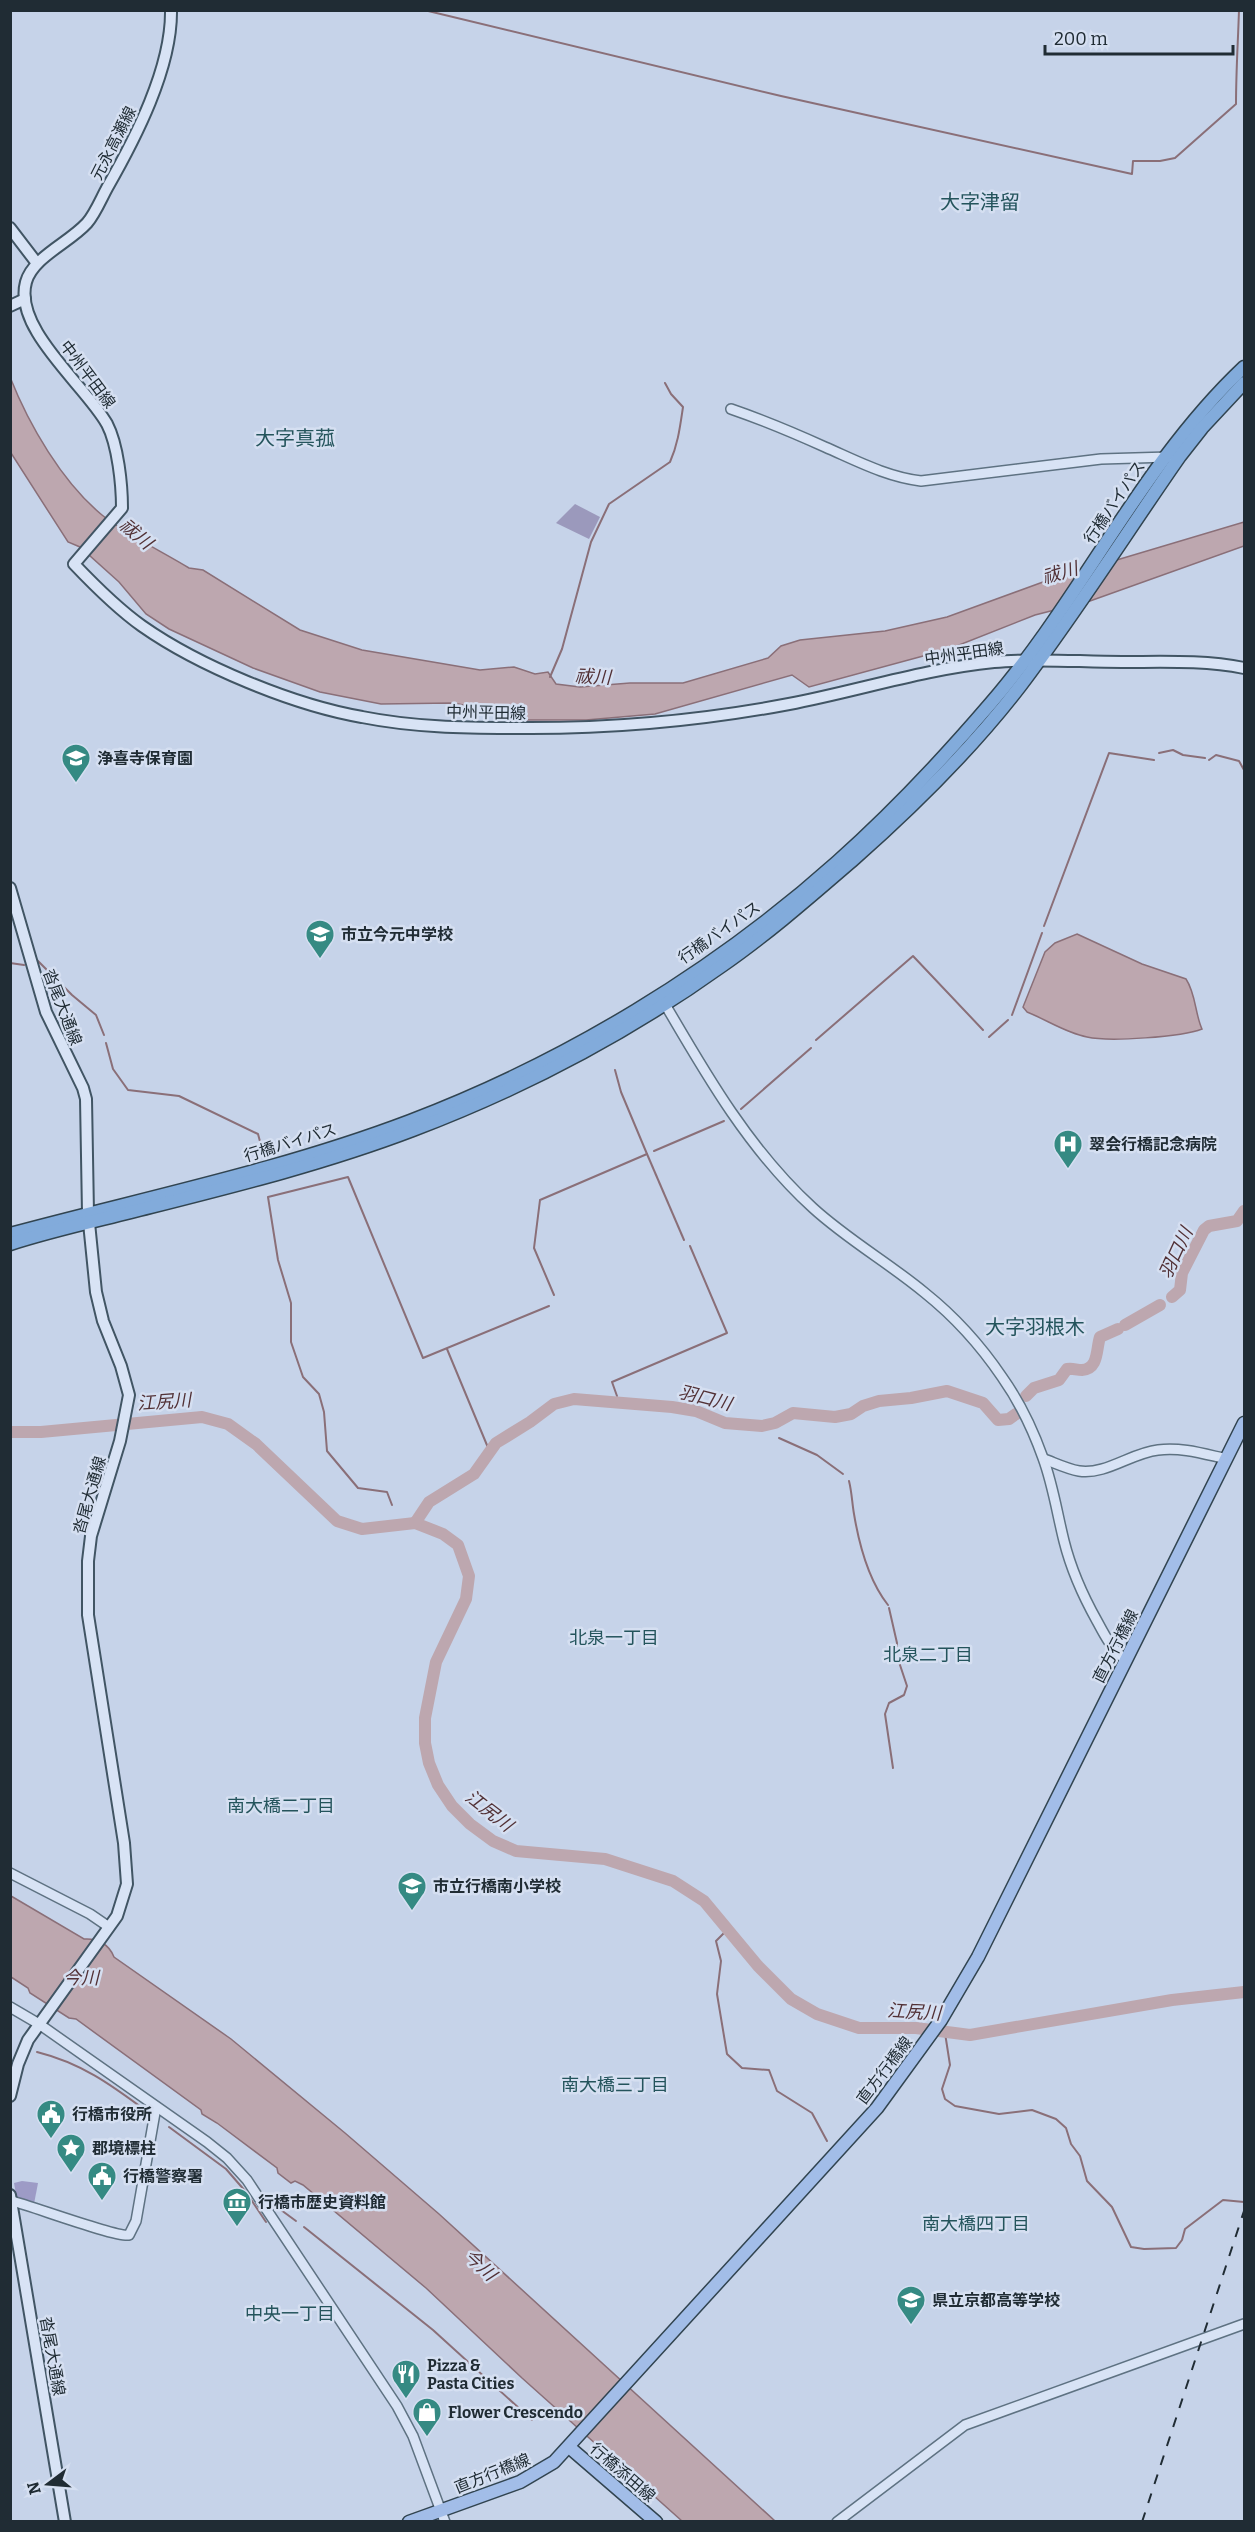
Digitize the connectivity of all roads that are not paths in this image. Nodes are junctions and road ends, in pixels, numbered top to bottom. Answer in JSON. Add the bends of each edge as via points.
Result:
{"nodes":[{"id":1,"x":171,"y":10,"type":"edge"},
{"id":2,"x":10,"y":228,"type":"edge"},
{"id":3,"x":36,"y":262,"type":"junction"},
{"id":4,"x":25,"y":299,"type":"junction"},
{"id":5,"x":10,"y":306,"type":"edge"},
{"id":6,"x":1245,"y":367,"type":"edge"},
{"id":7,"x":1245,"y":383,"type":"edge"},
{"id":8,"x":730,"y":409,"type":"dead end"},
{"id":9,"x":1180,"y":456,"type":"junction"},
{"id":10,"x":1165,"y":458,"type":"junction"},
{"id":11,"x":1127,"y":523,"type":"junction"},
{"id":12,"x":1031,"y":660,"type":"junction"},
{"id":13,"x":1245,"y":668,"type":"edge"},
{"id":14,"x":10,"y":888,"type":"edge"},
{"id":15,"x":662,"y":999,"type":"junction"},
{"id":16,"x":89,"y":1218,"type":"junction"},
{"id":17,"x":10,"y":1234,"type":"edge"},
{"id":18,"x":10,"y":1244,"type":"edge"},
{"id":19,"x":1245,"y":1423,"type":"edge"},
{"id":20,"x":1044,"y":1459,"type":"junction"},
{"id":21,"x":1227,"y":1459,"type":"junction"},
{"id":22,"x":1126,"y":1660,"type":"junction"},
{"id":23,"x":10,"y":1873,"type":"edge"},
{"id":24,"x":106,"y":1930,"type":"junction"},
{"id":25,"x":10,"y":2007,"type":"edge"},
{"id":26,"x":42,"y":2020,"type":"junction"},
{"id":27,"x":10,"y":2096,"type":"edge"},
{"id":28,"x":156,"y":2107,"type":"junction"},
{"id":29,"x":11,"y":2198,"type":"edge"},
{"id":30,"x":1245,"y":2324,"type":"edge"},
{"id":31,"x":572,"y":2445,"type":"junction"},
{"id":32,"x":443,"y":2516,"type":"edge"},
{"id":33,"x":65,"y":2522,"type":"edge"},
{"id":34,"x":409,"y":2522,"type":"edge"},
{"id":35,"x":656,"y":2522,"type":"edge"},
{"id":36,"x":837,"y":2522,"type":"edge"}],
"edges":[{"from":1,"to":3,"type":"main road","name":"元永高瀬線","via":[[158,82],[135,139],[88,222]]},
{"from":2,"to":3,"type":"main road"},
{"from":3,"to":4,"type":"main road","via":[[26,283]]},
{"from":4,"to":5,"type":"main road"},
{"from":4,"to":12,"type":"main road","name":"中州平田線","via":[[35,328],[107,424],[114,443],[122,508],[74,564],[140,625],[194,657],[306,703],[361,717],[428,726],[578,729],[790,704],[971,664]]},
{"from":6,"to":10,"type":"highway","name":"行橋バイパス","via":[[1203,409]]},
{"from":7,"to":9,"type":"highway","name":"行橋バイパス"},
{"from":8,"to":10,"type":"street","via":[[771,422],[902,479],[921,481],[1101,459]]},
{"from":9,"to":10,"type":"street"},
{"from":9,"to":11,"type":"highway","name":"行橋バイパス"},
{"from":10,"to":11,"type":"highway","name":"行橋バイパス"},
{"from":11,"to":12,"type":"highway","name":"行橋バイパス"},
{"from":12,"to":13,"type":"main road","name":"中州平田線","via":[[1201,662]]},
{"from":12,"to":15,"type":"highway","name":"行橋バイパス","via":[[952,748],[836,863]]},
{"from":14,"to":16,"type":"main road","name":"沓尾大通線","via":[[46,1012],[86,1099]]},
{"from":15,"to":16,"type":"highway","name":"行橋バイパス","via":[[540,1062],[412,1120]]},
{"from":15,"to":20,"type":"street","via":[[726,1104],[779,1173],[839,1230],[938,1304],[983,1351],[1022,1411]]},
{"from":16,"to":17,"type":"highway","name":"行橋バイパス"},
{"from":16,"to":18,"type":"highway","name":"行橋バイパス"},
{"from":16,"to":24,"type":"main road","name":"沓尾大通線","via":[[96,1292],[128,1387],[120,1442],[91,1536],[87,1586],[127,1869],[122,1905]]},
{"from":19,"to":21,"type":"main road","name":"直方行橋線"},
{"from":20,"to":21,"type":"street","via":[[1088,1472],[1156,1450],[1192,1451]]},
{"from":20,"to":22,"type":"street","via":[[1075,1574],[1109,1644]]},
{"from":21,"to":22,"type":"main road","name":"直方行橋線"},
{"from":22,"to":31,"type":"main road","name":"直方行橋線","via":[[978,1957],[930,2036],[878,2108]]},
{"from":23,"to":24,"type":"street","via":[[90,1914]]},
{"from":24,"to":26,"type":"main road","name":"沓尾大通線"},
{"from":25,"to":26,"type":"street"},
{"from":26,"to":27,"type":"main road","name":"沓尾大通線","via":[[23,2051]]},
{"from":26,"to":28,"type":"street"},
{"from":28,"to":29,"type":"street","via":[[136,2221],[129,2235],[117,2236]]},
{"from":28,"to":32,"type":"street","via":[[227,2158],[262,2200],[397,2406],[413,2436]]},
{"from":29,"to":33,"type":"main road","name":"沓尾大通線"},
{"from":30,"to":36,"type":"street","via":[[965,2425]]},
{"from":31,"to":32,"type":"main road","name":"直方行橋線","via":[[554,2463],[520,2482]]},
{"from":31,"to":35,"type":"main road","name":"行橋添田線"},
{"from":32,"to":34,"type":"main road","name":"直方行橋線"}]}
